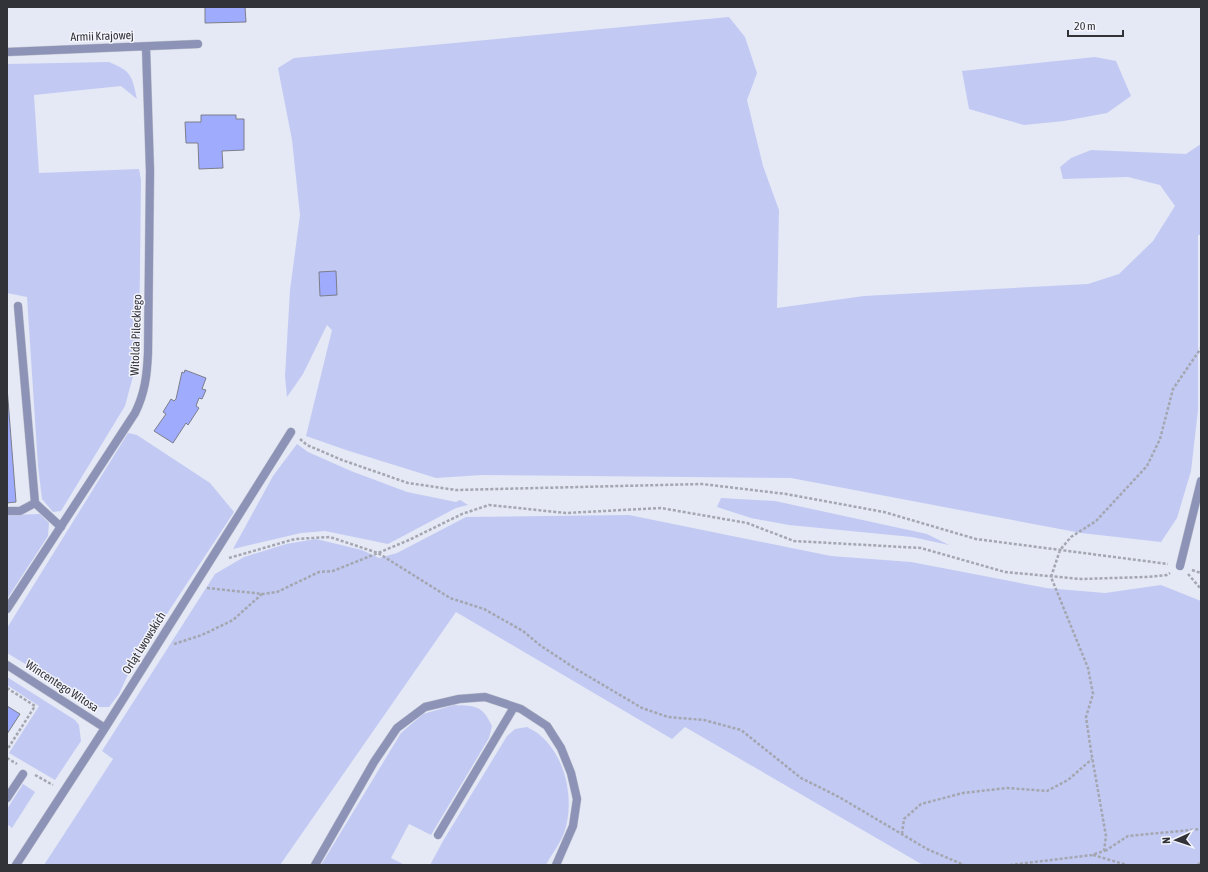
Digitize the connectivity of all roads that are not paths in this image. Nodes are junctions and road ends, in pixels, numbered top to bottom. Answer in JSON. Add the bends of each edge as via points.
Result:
{"nodes":[{"id":1,"x":198,"y":44,"type":"dead end"},
{"id":2,"x":146,"y":47,"type":"junction"},
{"id":3,"x":7,"y":52,"type":"edge"},
{"id":4,"x":18,"y":306,"type":"dead end"},
{"id":5,"x":290,"y":432,"type":"road end"},
{"id":6,"x":1201,"y":481,"type":"edge"},
{"id":7,"x":35,"y":503,"type":"junction"},
{"id":8,"x":7,"y":511,"type":"edge"},
{"id":9,"x":61,"y":527,"type":"junction"},
{"id":10,"x":1180,"y":566,"type":"road end"},
{"id":11,"x":7,"y":609,"type":"edge"},
{"id":12,"x":7,"y":665,"type":"edge"},
{"id":13,"x":514,"y":707,"type":"junction"},
{"id":14,"x":105,"y":728,"type":"junction"},
{"id":15,"x":23,"y":774,"type":"dead end"},
{"id":16,"x":7,"y":798,"type":"edge"},
{"id":17,"x":438,"y":835,"type":"dead end"},
{"id":18,"x":16,"y":865,"type":"edge"},
{"id":19,"x":315,"y":865,"type":"edge"},
{"id":20,"x":556,"y":865,"type":"edge"}],
"edges":[{"from":1,"to":2,"type":"street","name":"Armii Krajowej"},
{"from":2,"to":3,"type":"street","name":"Armii Krajowej"},
{"from":2,"to":9,"type":"street","name":"Witolda Pileckiego","via":[[150,171],[147,377],[135,413]]},
{"from":4,"to":7,"type":"street"},
{"from":5,"to":14,"type":"street","name":"Orląt Lwowskich"},
{"from":6,"to":10,"type":"street"},
{"from":7,"to":8,"type":"street","via":[[20,511]]},
{"from":7,"to":9,"type":"street"},
{"from":9,"to":11,"type":"street","name":"Witolda Pileckiego"},
{"from":12,"to":14,"type":"street","name":"Wincentego Witosa"},
{"from":13,"to":17,"type":"street"},
{"from":13,"to":19,"type":"street","via":[[485,697],[459,699],[425,707],[397,728],[374,762]]},
{"from":13,"to":20,"type":"street","via":[[547,726],[561,748],[571,773],[577,799],[573,826]]},
{"from":14,"to":18,"type":"street","name":"Orląt Lwowskich"},
{"from":15,"to":16,"type":"street"}]}
